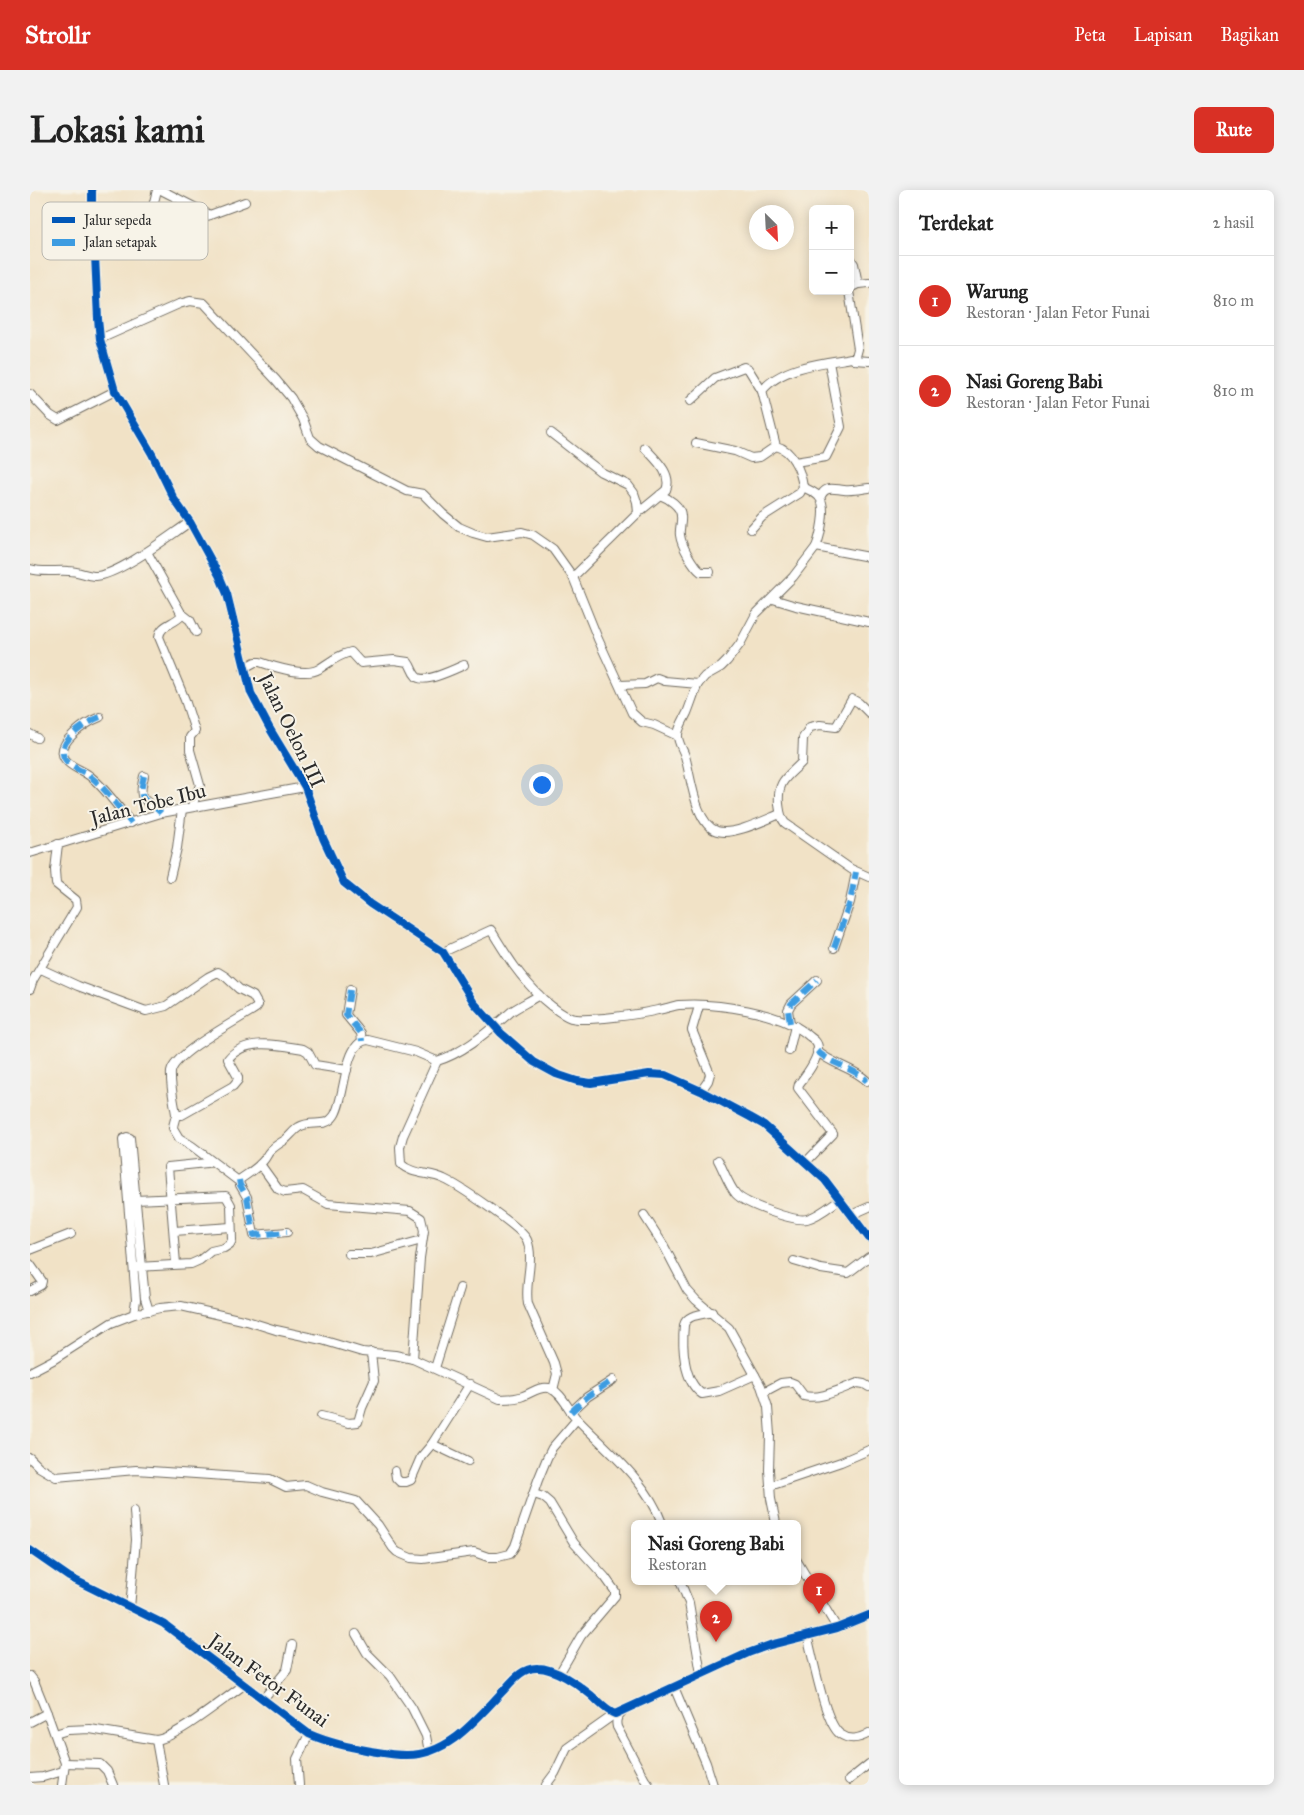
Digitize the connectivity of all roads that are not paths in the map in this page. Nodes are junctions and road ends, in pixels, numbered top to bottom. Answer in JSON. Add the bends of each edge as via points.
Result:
{"nodes":[{"id":1,"x":161,"y":190,"type":"edge"},
{"id":2,"x":185,"y":202,"type":"edge"},
{"id":3,"x":245,"y":202,"type":"dead end"},
{"id":4,"x":210,"y":215,"type":"edge"},
{"id":5,"x":95,"y":260,"type":"edge"},
{"id":6,"x":854,"y":264,"type":"edge"},
{"id":7,"x":869,"y":283,"type":"edge"},
{"id":8,"x":858,"y":284,"type":"junction"},
{"id":9,"x":854,"y":287,"type":"edge"},
{"id":10,"x":851,"y":295,"type":"edge"},
{"id":11,"x":100,"y":339,"type":"junction"},
{"id":12,"x":855,"y":360,"type":"junction"},
{"id":13,"x":869,"y":361,"type":"edge"},
{"id":14,"x":830,"y":362,"type":"junction"},
{"id":15,"x":762,"y":390,"type":"junction"},
{"id":16,"x":115,"y":391,"type":"junction"},
{"id":17,"x":30,"y":394,"type":"edge"},
{"id":18,"x":690,"y":401,"type":"dead end"},
{"id":19,"x":551,"y":432,"type":"dead end"},
{"id":20,"x":696,"y":443,"type":"dead end"},
{"id":21,"x":776,"y":446,"type":"junction"},
{"id":22,"x":645,"y":448,"type":"dead end"},
{"id":23,"x":795,"y":462,"type":"junction"},
{"id":24,"x":803,"y":487,"type":"junction"},
{"id":25,"x":869,"y":488,"type":"edge"},
{"id":26,"x":660,"y":495,"type":"junction"},
{"id":27,"x":820,"y":498,"type":"junction"},
{"id":28,"x":638,"y":513,"type":"junction"},
{"id":29,"x":190,"y":522,"type":"junction"},
{"id":30,"x":750,"y":529,"type":"dead end"},
{"id":31,"x":816,"y":547,"type":"junction"},
{"id":32,"x":147,"y":552,"type":"junction"},
{"id":33,"x":869,"y":557,"type":"edge"},
{"id":34,"x":30,"y":569,"type":"edge"},
{"id":35,"x":710,"y":572,"type":"dead end"},
{"id":36,"x":573,"y":577,"type":"junction"},
{"id":37,"x":773,"y":599,"type":"junction"},
{"id":38,"x":181,"y":613,"type":"junction"},
{"id":39,"x":869,"y":622,"type":"edge"},
{"id":40,"x":196,"y":632,"type":"dead end"},
{"id":41,"x":464,"y":666,"type":"dead end"},
{"id":42,"x":244,"y":668,"type":"junction"},
{"id":43,"x":620,"y":684,"type":"junction"},
{"id":44,"x":698,"y":684,"type":"junction"},
{"id":45,"x":869,"y":714,"type":"edge"},
{"id":46,"x":100,"y":716,"type":"dead end"},
{"id":47,"x":678,"y":736,"type":"junction"},
{"id":48,"x":144,"y":776,"type":"dead end"},
{"id":49,"x":305,"y":787,"type":"junction"},
{"id":50,"x":192,"y":806,"type":"junction"},
{"id":51,"x":182,"y":809,"type":"junction"},
{"id":52,"x":161,"y":813,"type":"junction"},
{"id":53,"x":780,"y":814,"type":"junction"},
{"id":54,"x":131,"y":823,"type":"junction"},
{"id":55,"x":58,"y":844,"type":"junction"},
{"id":56,"x":30,"y":853,"type":"edge"},
{"id":57,"x":856,"y":872,"type":"junction"},
{"id":58,"x":170,"y":877,"type":"dead end"},
{"id":59,"x":869,"y":877,"type":"edge"},
{"id":60,"x":834,"y":948,"type":"dead end"},
{"id":61,"x":443,"y":952,"type":"junction"},
{"id":62,"x":41,"y":969,"type":"junction"},
{"id":63,"x":817,"y":980,"type":"dead end"},
{"id":64,"x":30,"y":989,"type":"edge"},
{"id":65,"x":350,"y":990,"type":"dead end"},
{"id":66,"x":539,"y":995,"type":"junction"},
{"id":67,"x":699,"y":1006,"type":"junction"},
{"id":68,"x":792,"y":1025,"type":"junction"},
{"id":69,"x":496,"y":1026,"type":"junction"},
{"id":70,"x":362,"y":1041,"type":"junction"},
{"id":71,"x":789,"y":1050,"type":"dead end"},
{"id":72,"x":817,"y":1051,"type":"junction"},
{"id":73,"x":437,"y":1061,"type":"junction"},
{"id":74,"x":347,"y":1070,"type":"junction"},
{"id":75,"x":867,"y":1081,"type":"dead end"},
{"id":76,"x":701,"y":1091,"type":"junction"},
{"id":77,"x":176,"y":1115,"type":"junction"},
{"id":78,"x":718,"y":1160,"type":"dead end"},
{"id":79,"x":806,"y":1162,"type":"junction"},
{"id":80,"x":207,"y":1163,"type":"dead end"},
{"id":81,"x":260,"y":1164,"type":"junction"},
{"id":82,"x":239,"y":1180,"type":"junction"},
{"id":83,"x":171,"y":1198,"type":"junction"},
{"id":84,"x":840,"y":1199,"type":"junction"},
{"id":85,"x":131,"y":1200,"type":"junction"},
{"id":86,"x":869,"y":1207,"type":"edge"},
{"id":87,"x":644,"y":1214,"type":"dead end"},
{"id":88,"x":851,"y":1215,"type":"junction"},
{"id":89,"x":231,"y":1227,"type":"junction"},
{"id":90,"x":174,"y":1231,"type":"junction"},
{"id":91,"x":287,"y":1232,"type":"dead end"},
{"id":92,"x":71,"y":1234,"type":"dead end"},
{"id":93,"x":869,"y":1238,"type":"edge"},
{"id":94,"x":422,"y":1240,"type":"junction"},
{"id":95,"x":30,"y":1250,"type":"edge"},
{"id":96,"x":349,"y":1254,"type":"dead end"},
{"id":97,"x":869,"y":1256,"type":"edge"},
{"id":98,"x":794,"y":1261,"type":"dead end"},
{"id":99,"x":30,"y":1264,"type":"edge"},
{"id":100,"x":176,"y":1264,"type":"junction"},
{"id":101,"x":142,"y":1267,"type":"junction"},
{"id":102,"x":132,"y":1268,"type":"junction"},
{"id":103,"x":460,"y":1288,"type":"dead end"},
{"id":104,"x":30,"y":1291,"type":"edge"},
{"id":105,"x":149,"y":1311,"type":"junction"},
{"id":106,"x":712,"y":1312,"type":"junction"},
{"id":107,"x":134,"y":1314,"type":"junction"},
{"id":108,"x":371,"y":1352,"type":"junction"},
{"id":109,"x":413,"y":1359,"type":"junction"},
{"id":110,"x":435,"y":1368,"type":"junction"},
{"id":111,"x":30,"y":1372,"type":"edge"},
{"id":112,"x":755,"y":1375,"type":"junction"},
{"id":113,"x":613,"y":1380,"type":"dead end"},
{"id":114,"x":470,"y":1384,"type":"junction"},
{"id":115,"x":869,"y":1388,"type":"edge"},
{"id":116,"x":553,"y":1390,"type":"junction"},
{"id":117,"x":764,"y":1392,"type":"junction"},
{"id":118,"x":571,"y":1412,"type":"junction"},
{"id":119,"x":321,"y":1416,"type":"dead end"},
{"id":120,"x":577,"y":1419,"type":"junction"},
{"id":121,"x":432,"y":1444,"type":"junction"},
{"id":122,"x":869,"y":1450,"type":"edge"},
{"id":123,"x":30,"y":1458,"type":"edge"},
{"id":124,"x":468,"y":1461,"type":"dead end"},
{"id":125,"x":395,"y":1471,"type":"dead end"},
{"id":126,"x":770,"y":1486,"type":"junction"},
{"id":127,"x":534,"y":1494,"type":"junction"},
{"id":128,"x":134,"y":1511,"type":"dead end"},
{"id":129,"x":660,"y":1520,"type":"edge"},
{"id":130,"x":776,"y":1520,"type":"edge"},
{"id":131,"x":30,"y":1550,"type":"edge"},
{"id":132,"x":801,"y":1568,"type":"edge"},
{"id":133,"x":681,"y":1585,"type":"edge"},
{"id":134,"x":130,"y":1608,"type":"junction"},
{"id":135,"x":869,"y":1615,"type":"edge"},
{"id":136,"x":838,"y":1628,"type":"junction"},
{"id":137,"x":356,"y":1634,"type":"dead end"},
{"id":138,"x":807,"y":1635,"type":"junction"},
{"id":139,"x":292,"y":1645,"type":"dead end"},
{"id":140,"x":559,"y":1674,"type":"junction"},
{"id":141,"x":701,"y":1674,"type":"junction"},
{"id":142,"x":30,"y":1676,"type":"edge"},
{"id":143,"x":244,"y":1685,"type":"junction"},
{"id":144,"x":674,"y":1687,"type":"junction"},
{"id":145,"x":263,"y":1699,"type":"junction"},
{"id":146,"x":619,"y":1712,"type":"junction"},
{"id":147,"x":47,"y":1713,"type":"junction"},
{"id":148,"x":30,"y":1722,"type":"edge"},
{"id":149,"x":55,"y":1734,"type":"junction"},
{"id":150,"x":309,"y":1734,"type":"junction"},
{"id":151,"x":869,"y":1734,"type":"edge"},
{"id":152,"x":156,"y":1740,"type":"junction"},
{"id":153,"x":429,"y":1752,"type":"junction"},
{"id":154,"x":65,"y":1763,"type":"junction"},
{"id":155,"x":869,"y":1764,"type":"edge"},
{"id":156,"x":63,"y":1771,"type":"junction"},
{"id":157,"x":30,"y":1778,"type":"edge"},
{"id":158,"x":849,"y":1780,"type":"dead end"},
{"id":159,"x":62,"y":1785,"type":"edge"},
{"id":160,"x":113,"y":1785,"type":"edge"},
{"id":161,"x":164,"y":1785,"type":"edge"},
{"id":162,"x":299,"y":1785,"type":"edge"},
{"id":163,"x":546,"y":1785,"type":"edge"},
{"id":164,"x":649,"y":1785,"type":"edge"},
{"id":165,"x":713,"y":1785,"type":"edge"}],
"edges":[{"from":1,"to":2,"type":"street"},
{"from":3,"to":4,"type":"street"},
{"from":5,"to":11,"type":"street","name":"Jalan Oelon III"},
{"from":6,"to":8,"type":"street"},
{"from":7,"to":8,"type":"street"},
{"from":8,"to":9,"type":"street"},
{"from":10,"to":12,"type":"street","via":[[858,349]]},
{"from":11,"to":16,"type":"street","name":"Jalan Oelon III"},
{"from":11,"to":36,"type":"street","via":[[179,304],[190,301],[204,303],[291,398],[310,438],[319,446],[407,491],[423,494],[443,514],[473,533],[487,537],[522,532],[534,535],[553,549]]},
{"from":12,"to":13,"type":"street"},
{"from":12,"to":14,"type":"street"},
{"from":14,"to":15,"type":"street","via":[[795,370]]},
{"from":14,"to":23,"type":"street","via":[[840,422],[838,433],[826,456]]},
{"from":15,"to":18,"type":"street","via":[[744,367],[715,378]]},
{"from":15,"to":21,"type":"street"},
{"from":16,"to":17,"type":"street","via":[[58,420]]},
{"from":16,"to":29,"type":"street","name":"Jalan Oelon III"},
{"from":19,"to":28,"type":"street","via":[[601,472],[628,485],[634,492]]},
{"from":20,"to":21,"type":"street","via":[[735,451],[751,458],[760,457]]},
{"from":21,"to":23,"type":"street"},
{"from":22,"to":26,"type":"street","via":[[661,465],[668,481],[666,490]]},
{"from":23,"to":24,"type":"street"},
{"from":24,"to":27,"type":"street"},
{"from":24,"to":30,"type":"street"},
{"from":25,"to":27,"type":"street","via":[[845,490],[832,487],[825,490]]},
{"from":26,"to":28,"type":"street"},
{"from":26,"to":35,"type":"street","via":[[668,498],[680,511],[679,534],[694,564],[701,572]]},
{"from":27,"to":31,"type":"street","via":[[822,521]]},
{"from":28,"to":36,"type":"street"},
{"from":29,"to":32,"type":"street"},
{"from":29,"to":42,"type":"street","name":"Jalan Oelon III","via":[[227,594]]},
{"from":31,"to":33,"type":"street"},
{"from":31,"to":37,"type":"street"},
{"from":32,"to":34,"type":"street","via":[[104,575]]},
{"from":32,"to":38,"type":"street"},
{"from":36,"to":43,"type":"street"},
{"from":37,"to":39,"type":"street"},
{"from":37,"to":44,"type":"street","via":[[756,614],[727,661]]},
{"from":38,"to":40,"type":"street","via":[[190,620]]},
{"from":38,"to":50,"type":"street","via":[[176,622],[162,628],[159,637],[195,731],[190,737],[190,750],[200,786]]},
{"from":41,"to":42,"type":"street","via":[[420,679],[408,662],[361,662],[351,652],[309,672],[260,662]]},
{"from":42,"to":49,"type":"street","name":"Jalan Oelon III","via":[[262,716]]},
{"from":43,"to":44,"type":"street","via":[[645,684],[657,678]]},
{"from":43,"to":47,"type":"street","via":[[637,719]]},
{"from":44,"to":47,"type":"street"},
{"from":45,"to":53,"type":"street","via":[[852,699],[836,727],[820,725],[808,729],[803,738],[802,762],[787,775],[778,793]]},
{"from":46,"to":54,"type":"street","via":[[71,736],[63,750],[64,757],[90,776]]},
{"from":47,"to":53,"type":"street","via":[[699,808],[711,828],[730,831]]},
{"from":48,"to":52,"type":"street","via":[[142,798]]},
{"from":49,"to":50,"type":"street","name":"Jalan Tobe Ibu"},
{"from":49,"to":61,"type":"street","name":"Jalan Oelon III","via":[[323,838],[344,883]]},
{"from":50,"to":51,"type":"street","name":"Jalan Tobe Ibu"},
{"from":51,"to":52,"type":"street","name":"Jalan Tobe Ibu"},
{"from":51,"to":58,"type":"street"},
{"from":52,"to":54,"type":"street","name":"Jalan Tobe Ibu"},
{"from":53,"to":57,"type":"street","via":[[789,826]]},
{"from":54,"to":55,"type":"street","name":"Jalan Tobe Ibu"},
{"from":55,"to":56,"type":"street","name":"Jalan Tobe Ibu"},
{"from":55,"to":62,"type":"street","via":[[56,884],[76,900],[77,907]]},
{"from":57,"to":59,"type":"street"},
{"from":57,"to":60,"type":"street","via":[[850,902]]},
{"from":61,"to":66,"type":"street","via":[[491,930],[514,968]]},
{"from":61,"to":69,"type":"street","name":"Jalan Oelon III","via":[[469,997]]},
{"from":62,"to":64,"type":"street"},
{"from":62,"to":77,"type":"street","via":[[146,1012],[166,1006],[218,972],[255,998],[256,1008],[223,1026],[174,1066],[171,1073]]},
{"from":63,"to":68,"type":"street","via":[[791,1004],[788,1010]]},
{"from":65,"to":70,"type":"street","via":[[346,1015],[361,1033]]},
{"from":66,"to":67,"type":"street","via":[[553,1008],[573,1018],[647,1013],[680,1005]]},
{"from":66,"to":69,"type":"street"},
{"from":67,"to":68,"type":"street","via":[[738,1008]]},
{"from":67,"to":76,"type":"street","via":[[692,1030],[710,1074]]},
{"from":68,"to":71,"type":"street"},
{"from":68,"to":72,"type":"street","via":[[816,1041]]},
{"from":69,"to":73,"type":"street"},
{"from":69,"to":76,"type":"street","name":"Jalan Oelon III","via":[[534,1062],[577,1081],[591,1083],[658,1074]]},
{"from":70,"to":73,"type":"street","via":[[416,1052]]},
{"from":70,"to":74,"type":"street","via":[[354,1049]]},
{"from":72,"to":75,"type":"street"},
{"from":72,"to":79,"type":"street","via":[[798,1088],[833,1134]]},
{"from":73,"to":116,"type":"street","via":[[400,1147],[401,1164],[408,1169],[444,1178],[524,1234],[530,1259],[526,1290],[528,1304],[554,1363],[557,1374]]},
{"from":74,"to":77,"type":"street","via":[[315,1065],[303,1049],[254,1044],[228,1059],[238,1077],[233,1086],[182,1115]]},
{"from":74,"to":81,"type":"street","via":[[334,1116],[326,1123],[300,1126],[270,1150]]},
{"from":76,"to":79,"type":"street","name":"Jalan Oelon III","via":[[764,1125]]},
{"from":77,"to":82,"type":"street","via":[[173,1128],[179,1138]]},
{"from":78,"to":84,"type":"street","via":[[736,1194],[751,1204],[791,1218],[805,1220]]},
{"from":79,"to":84,"type":"street","name":"Jalan Oelon III"},
{"from":80,"to":83,"type":"street","via":[[168,1166]]},
{"from":81,"to":82,"type":"street"},
{"from":81,"to":94,"type":"street","via":[[282,1191],[303,1190],[328,1204],[396,1209],[417,1214],[423,1221]]},
{"from":82,"to":91,"type":"street","via":[[247,1197],[254,1235]]},
{"from":83,"to":85,"type":"street"},
{"from":83,"to":89,"type":"street","via":[[226,1196],[231,1205]]},
{"from":83,"to":90,"type":"street"},
{"from":84,"to":88,"type":"street","name":"Jalan Oelon III"},
{"from":85,"to":85,"type":"street","via":[[130,1138],[127,1137],[123,1139]]},
{"from":85,"to":101,"type":"street"},
{"from":85,"to":102,"type":"street"},
{"from":86,"to":88,"type":"street"},
{"from":87,"to":106,"type":"street","via":[[687,1290]]},
{"from":88,"to":93,"type":"street","name":"Jalan Oelon III"},
{"from":89,"to":90,"type":"street"},
{"from":89,"to":100,"type":"street","via":[[230,1244],[191,1264]]},
{"from":90,"to":100,"type":"street"},
{"from":92,"to":95,"type":"street"},
{"from":94,"to":96,"type":"street","via":[[371,1254]]},
{"from":94,"to":109,"type":"street"},
{"from":97,"to":98,"type":"street","via":[[848,1273]]},
{"from":99,"to":104,"type":"street","via":[[42,1281]]},
{"from":100,"to":101,"type":"street"},
{"from":101,"to":102,"type":"street"},
{"from":101,"to":105,"type":"street"},
{"from":102,"to":107,"type":"street","via":[[136,1300]]},
{"from":103,"to":110,"type":"street"},
{"from":105,"to":107,"type":"street"},
{"from":105,"to":108,"type":"street","via":[[191,1307]]},
{"from":106,"to":112,"type":"street","via":[[729,1328]]},
{"from":106,"to":112,"type":"street","via":[[690,1317],[684,1325],[685,1363],[696,1388],[702,1394],[712,1393]]},
{"from":107,"to":111,"type":"street","via":[[111,1323]]},
{"from":108,"to":109,"type":"street"},
{"from":108,"to":119,"type":"street","via":[[374,1382],[358,1422]]},
{"from":109,"to":110,"type":"street"},
{"from":110,"to":114,"type":"street"},
{"from":112,"to":117,"type":"street"},
{"from":113,"to":118,"type":"street"},
{"from":114,"to":116,"type":"street","via":[[500,1399],[523,1396],[543,1388]]},
{"from":114,"to":121,"type":"street"},
{"from":115,"to":117,"type":"street","via":[[858,1382],[809,1397],[790,1382]]},
{"from":116,"to":118,"type":"street"},
{"from":117,"to":126,"type":"street","via":[[770,1425]]},
{"from":118,"to":120,"type":"street"},
{"from":120,"to":127,"type":"street","via":[[552,1448]]},
{"from":120,"to":129,"type":"street","via":[[639,1485]]},
{"from":121,"to":124,"type":"street"},
{"from":121,"to":125,"type":"street","via":[[420,1457],[411,1480],[400,1482]]},
{"from":122,"to":126,"type":"street"},
{"from":123,"to":127,"type":"street","via":[[56,1477],[142,1470],[262,1478],[275,1480],[286,1487],[306,1485],[356,1501],[397,1552],[417,1559],[462,1552],[498,1557],[510,1554],[516,1546]]},
{"from":126,"to":130,"type":"street"},
{"from":127,"to":140,"type":"street","via":[[550,1503],[574,1543],[615,1591],[615,1596],[581,1636]]},
{"from":128,"to":134,"type":"street","via":[[136,1540]]},
{"from":131,"to":134,"type":"street","name":"Jalan Fetor Funai","via":[[69,1577]]},
{"from":132,"to":136,"type":"street"},
{"from":133,"to":141,"type":"street","via":[[688,1603]]},
{"from":134,"to":143,"type":"street","name":"Jalan Fetor Funai","via":[[171,1629]]},
{"from":135,"to":136,"type":"street"},
{"from":136,"to":138,"type":"street"},
{"from":137,"to":153,"type":"street","via":[[412,1708],[426,1736]]},
{"from":138,"to":141,"type":"street","via":[[748,1653]]},
{"from":138,"to":151,"type":"street","via":[[832,1723],[839,1733],[848,1738],[860,1739]]},
{"from":139,"to":145,"type":"street","via":[[287,1670]]},
{"from":140,"to":146,"type":"street","name":"Jalan Fetor Funai","via":[[609,1711]]},
{"from":140,"to":153,"type":"street","name":"Jalan Fetor Funai","via":[[538,1668],[523,1671],[464,1731]]},
{"from":141,"to":144,"type":"street"},
{"from":142,"to":147,"type":"street"},
{"from":143,"to":145,"type":"street","name":"Jalan Fetor Funai"},
{"from":143,"to":152,"type":"street","via":[[175,1734]]},
{"from":144,"to":146,"type":"street"},
{"from":144,"to":165,"type":"street"},
{"from":145,"to":150,"type":"street","name":"Jalan Fetor Funai"},
{"from":146,"to":163,"type":"street","via":[[568,1748]]},
{"from":146,"to":164,"type":"street","via":[[617,1727]]},
{"from":147,"to":148,"type":"street"},
{"from":147,"to":149,"type":"street"},
{"from":149,"to":152,"type":"street","via":[[90,1729]]},
{"from":149,"to":154,"type":"street"},
{"from":150,"to":153,"type":"street","name":"Jalan Fetor Funai","via":[[334,1743],[384,1753]]},
{"from":150,"to":162,"type":"street","via":[[297,1760]]},
{"from":152,"to":161,"type":"street"},
{"from":154,"to":156,"type":"street"},
{"from":154,"to":160,"type":"street","via":[[100,1764]]},
{"from":155,"to":158,"type":"street"},
{"from":156,"to":157,"type":"street","via":[[43,1778]]},
{"from":156,"to":159,"type":"street"}]}
